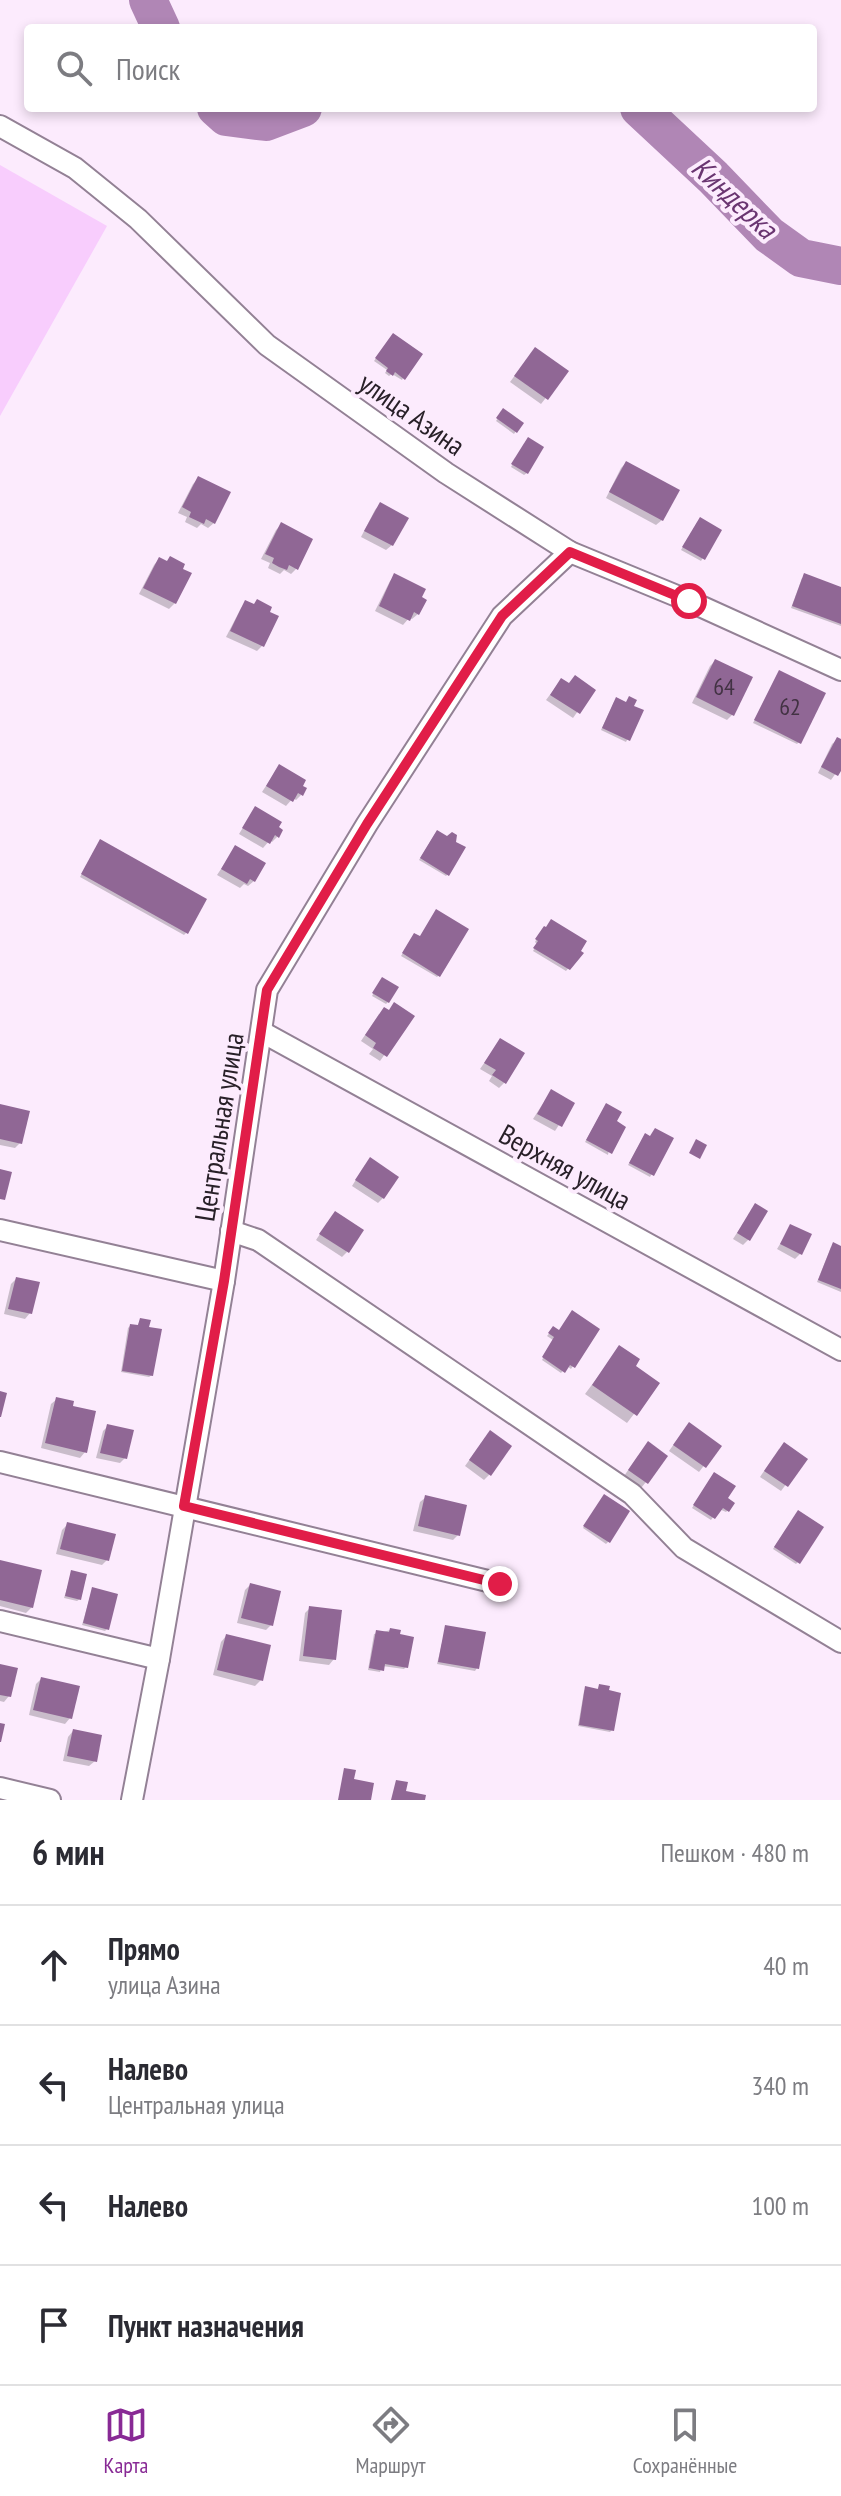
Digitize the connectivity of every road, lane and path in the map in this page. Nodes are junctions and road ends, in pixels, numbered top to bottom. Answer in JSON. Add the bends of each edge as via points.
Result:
{"nodes":[{"id":1,"x":0,"y":126,"type":"edge"},
{"id":2,"x":570,"y":552,"type":"junction"},
{"id":3,"x":841,"y":670,"type":"edge"},
{"id":4,"x":262,"y":1032,"type":"junction"},
{"id":5,"x":0,"y":1230,"type":"edge"},
{"id":6,"x":231,"y":1231,"type":"junction"},
{"id":7,"x":224,"y":1281,"type":"junction"},
{"id":8,"x":841,"y":1350,"type":"edge"},
{"id":9,"x":0,"y":1462,"type":"edge"},
{"id":10,"x":184,"y":1506,"type":"junction"},
{"id":11,"x":500,"y":1584,"type":"dead end"},
{"id":12,"x":0,"y":1621,"type":"edge"},
{"id":13,"x":841,"y":1642,"type":"edge"},
{"id":14,"x":159,"y":1659,"type":"junction"},
{"id":15,"x":0,"y":1788,"type":"edge"},
{"id":16,"x":50,"y":1800,"type":"edge"},
{"id":17,"x":132,"y":1800,"type":"edge"}],
"edges":[{"from":1,"to":2,"type":"street","name":"улица Азина","via":[[75,168],[138,219],[267,345],[446,473]]},
{"from":2,"to":3,"type":"street","name":"улица Азина"},
{"from":2,"to":4,"type":"street","name":"Центральная улица","via":[[502,616],[367,824],[267,990]]},
{"from":4,"to":6,"type":"street","name":"Центральная улица"},
{"from":4,"to":8,"type":"street","name":"Верхняя улица"},
{"from":5,"to":7,"type":"street"},
{"from":6,"to":7,"type":"street","name":"Центральная улица"},
{"from":6,"to":13,"type":"street","via":[[258,1240],[632,1494],[684,1548]]},
{"from":7,"to":10,"type":"street","name":"Центральная улица"},
{"from":9,"to":10,"type":"street"},
{"from":10,"to":11,"type":"street"},
{"from":10,"to":14,"type":"street","name":"Центральная улица"},
{"from":12,"to":14,"type":"street"},
{"from":14,"to":17,"type":"street","name":"Центральная улица"},
{"from":15,"to":16,"type":"street"}]}
